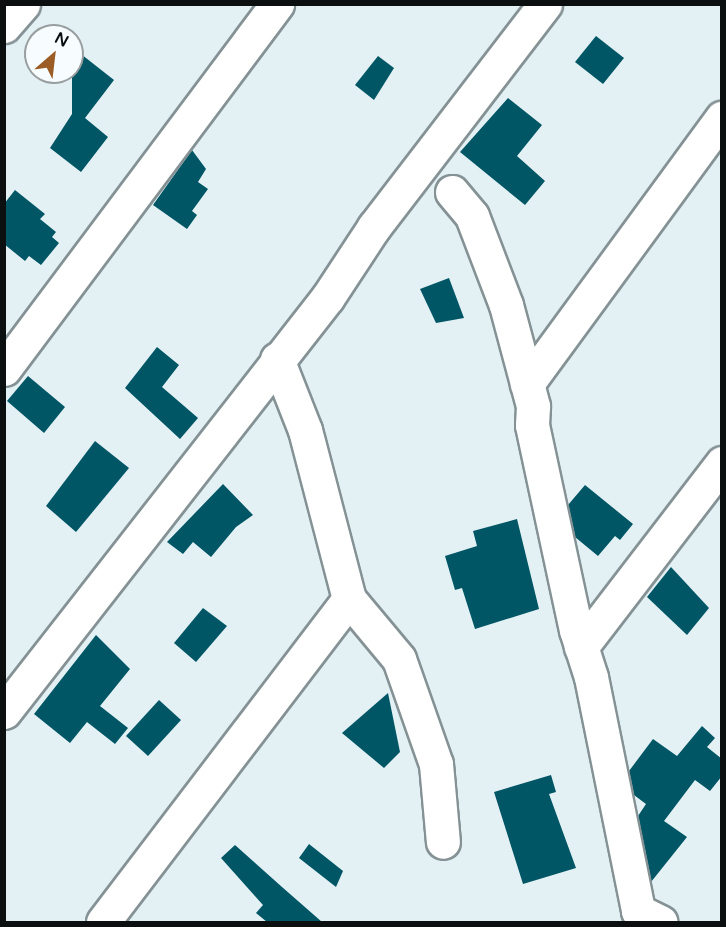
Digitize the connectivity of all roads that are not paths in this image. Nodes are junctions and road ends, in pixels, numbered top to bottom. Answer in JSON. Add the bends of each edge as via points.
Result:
{"nodes":[{"id":1,"x":23,"y":4,"type":"edge"},
{"id":2,"x":277,"y":4,"type":"edge"},
{"id":3,"x":545,"y":4,"type":"edge"},
{"id":4,"x":4,"y":26,"type":"edge"},
{"id":5,"x":722,"y":118,"type":"edge"},
{"id":6,"x":452,"y":192,"type":"dead end"},
{"id":7,"x":278,"y":359,"type":"junction"},
{"id":8,"x":4,"y":369,"type":"edge"},
{"id":9,"x":527,"y":384,"type":"junction"},
{"id":10,"x":722,"y":463,"type":"edge"},
{"id":11,"x":349,"y":599,"type":"junction"},
{"id":12,"x":581,"y":647,"type":"junction"},
{"id":13,"x":4,"y":712,"type":"edge"},
{"id":14,"x":443,"y":842,"type":"dead end"},
{"id":15,"x":103,"y":922,"type":"edge"},
{"id":16,"x":661,"y":922,"type":"edge"}],
"edges":[{"from":1,"to":4,"type":"street"},
{"from":2,"to":8,"type":"street"},
{"from":3,"to":7,"type":"street"},
{"from":5,"to":9,"type":"street"},
{"from":6,"to":9,"type":"street","via":[[472,216],[506,305]]},
{"from":7,"to":11,"type":"street","via":[[305,430]]},
{"from":7,"to":13,"type":"street"},
{"from":9,"to":12,"type":"street"},
{"from":10,"to":12,"type":"street"},
{"from":11,"to":14,"type":"street","via":[[399,659],[436,764]]},
{"from":11,"to":15,"type":"street"},
{"from":12,"to":16,"type":"street","via":[[638,911]]}]}
